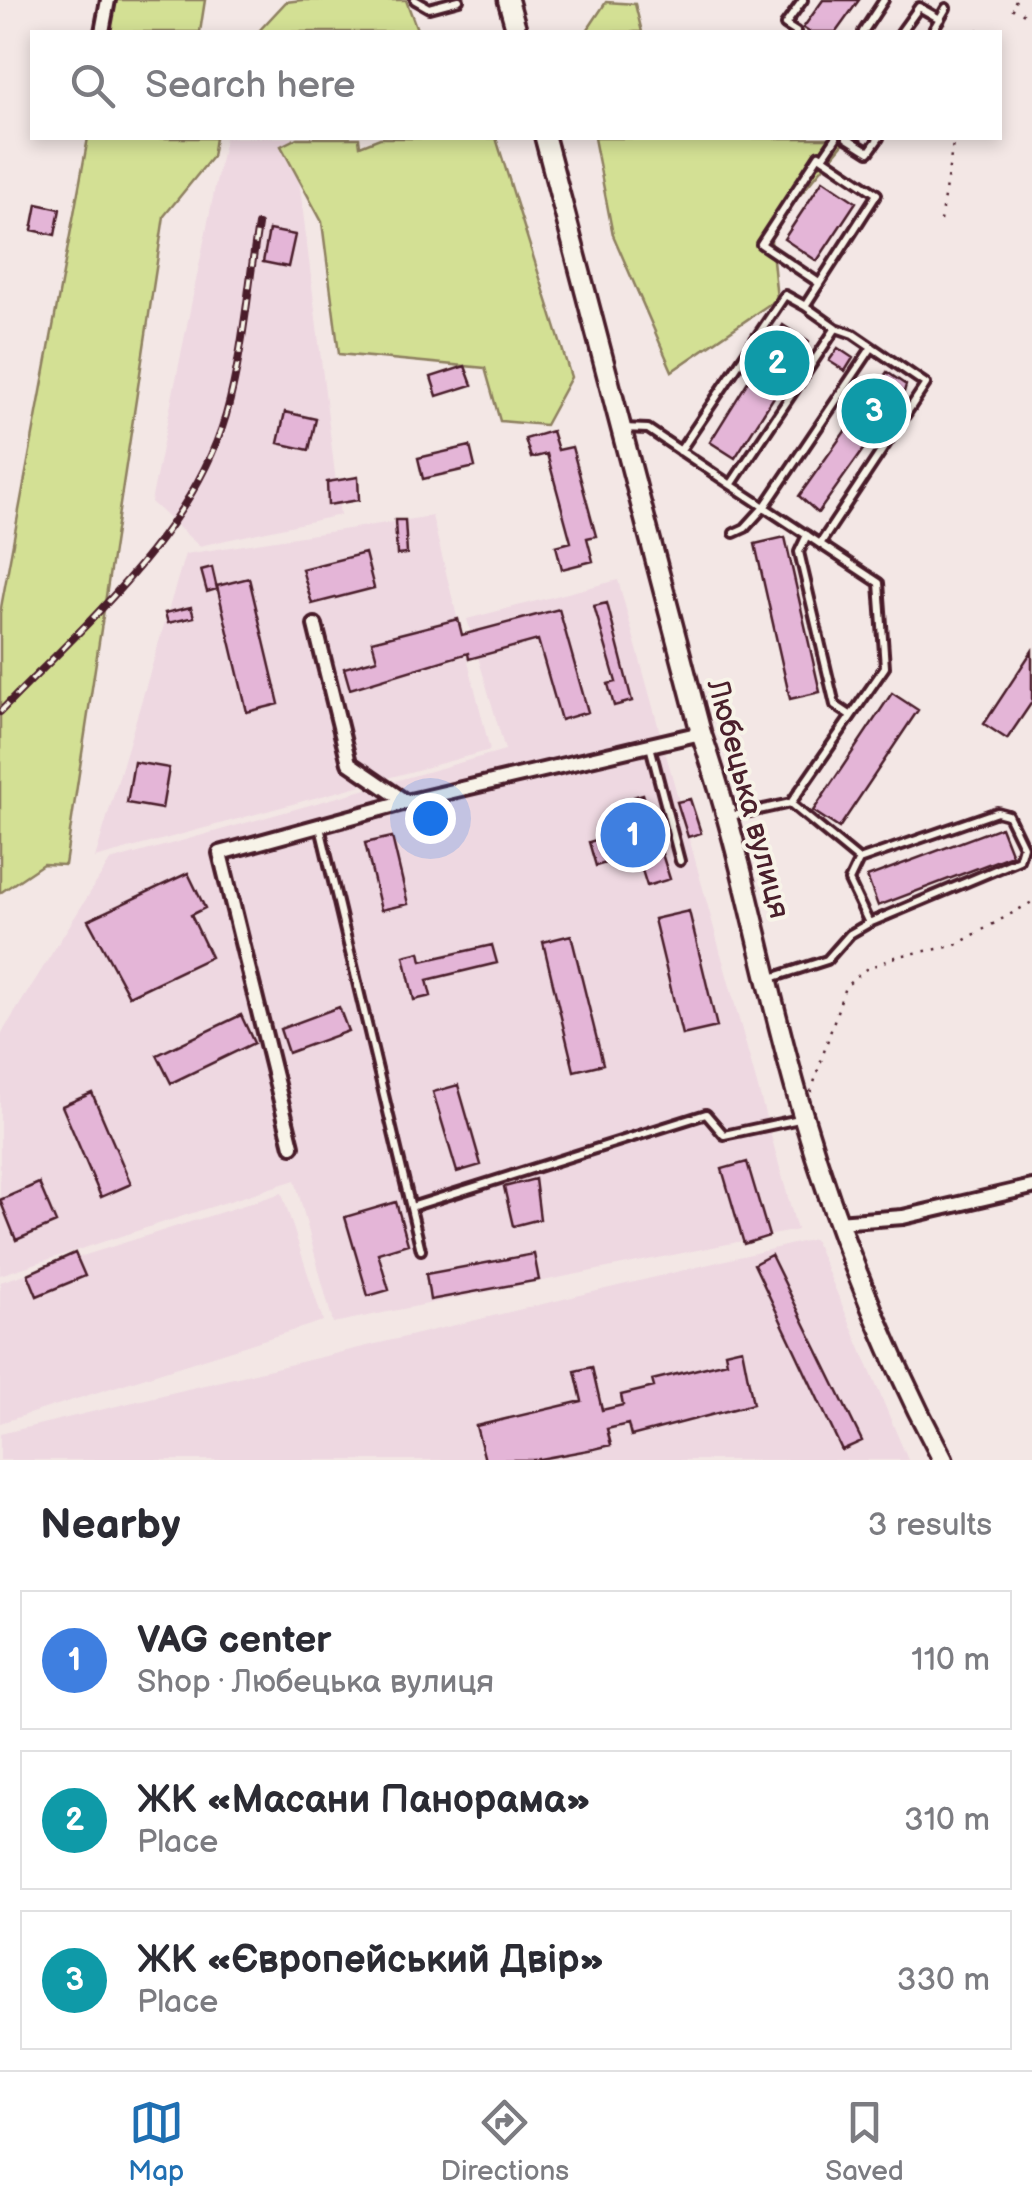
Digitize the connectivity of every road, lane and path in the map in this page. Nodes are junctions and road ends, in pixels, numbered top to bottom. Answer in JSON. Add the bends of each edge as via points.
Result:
{"nodes":[{"id":1,"x":108,"y":0,"type":"edge"},
{"id":2,"x":415,"y":0,"type":"edge"},
{"id":3,"x":459,"y":0,"type":"edge"},
{"id":4,"x":508,"y":0,"type":"edge"},
{"id":5,"x":802,"y":0,"type":"edge"},
{"id":6,"x":884,"y":0,"type":"edge"},
{"id":7,"x":1016,"y":0,"type":"edge"},
{"id":8,"x":946,"y":8,"type":"dead end"},
{"id":9,"x":1032,"y":18,"type":"edge"},
{"id":10,"x":940,"y":20,"type":"junction"},
{"id":11,"x":102,"y":30,"type":"edge"},
{"id":12,"x":516,"y":30,"type":"edge"},
{"id":13,"x":793,"y":30,"type":"edge"},
{"id":14,"x":864,"y":30,"type":"edge"},
{"id":15,"x":902,"y":30,"type":"edge"},
{"id":16,"x":933,"y":30,"type":"edge"},
{"id":17,"x":546,"y":140,"type":"edge"},
{"id":18,"x":835,"y":140,"type":"edge"},
{"id":19,"x":850,"y":140,"type":"edge"},
{"id":20,"x":878,"y":140,"type":"edge"},
{"id":21,"x":954,"y":140,"type":"edge"},
{"id":22,"x":823,"y":157,"type":"junction"},
{"id":23,"x":940,"y":221,"type":"dead end"},
{"id":24,"x":820,"y":282,"type":"junction"},
{"id":25,"x":805,"y":306,"type":"junction"},
{"id":26,"x":836,"y":328,"type":"junction"},
{"id":27,"x":872,"y":347,"type":"junction"},
{"id":28,"x":623,"y":428,"type":"junction"},
{"id":29,"x":680,"y":450,"type":"junction"},
{"id":30,"x":731,"y":485,"type":"junction"},
{"id":31,"x":765,"y":506,"type":"junction"},
{"id":32,"x":734,"y":532,"type":"dead end"},
{"id":33,"x":807,"y":535,"type":"junction"},
{"id":34,"x":820,"y":544,"type":"junction"},
{"id":35,"x":315,"y":625,"type":"dead end"},
{"id":36,"x":850,"y":715,"type":"junction"},
{"id":37,"x":701,"y":732,"type":"junction"},
{"id":38,"x":650,"y":744,"type":"junction"},
{"id":39,"x":406,"y":802,"type":"junction"},
{"id":40,"x":790,"y":803,"type":"junction"},
{"id":41,"x":730,"y":816,"type":"junction"},
{"id":42,"x":320,"y":826,"type":"junction"},
{"id":43,"x":859,"y":860,"type":"junction"},
{"id":44,"x":680,"y":861,"type":"dead end"},
{"id":45,"x":1032,"y":902,"type":"edge"},
{"id":46,"x":868,"y":923,"type":"junction"},
{"id":47,"x":767,"y":979,"type":"junction"},
{"id":48,"x":803,"y":1116,"type":"junction"},
{"id":49,"x":292,"y":1146,"type":"dead end"},
{"id":50,"x":1032,"y":1186,"type":"edge"},
{"id":51,"x":411,"y":1207,"type":"junction"},
{"id":52,"x":837,"y":1222,"type":"junction"},
{"id":53,"x":421,"y":1250,"type":"dead end"},
{"id":54,"x":942,"y":1460,"type":"edge"}],
"edges":[{"from":1,"to":11,"type":"street"},
{"from":2,"to":3,"type":"lane","via":[[429,8]]},
{"from":4,"to":12,"type":"main road"},
{"from":5,"to":13,"type":"lane","via":[[785,25]]},
{"from":6,"to":14,"type":"lane"},
{"from":7,"to":9,"type":"path","via":[[1011,8]]},
{"from":8,"to":10,"type":"lane"},
{"from":10,"to":15,"type":"lane","via":[[919,7]]},
{"from":10,"to":16,"type":"lane"},
{"from":17,"to":28,"type":"main road","name":"Любецька вулиця"},
{"from":18,"to":22,"type":"lane"},
{"from":19,"to":20,"type":"lane","via":[[869,152]]},
{"from":21,"to":23,"type":"path"},
{"from":22,"to":24,"type":"lane","via":[[877,194]]},
{"from":22,"to":24,"type":"lane","via":[[761,244]]},
{"from":24,"to":25,"type":"lane"},
{"from":25,"to":26,"type":"lane"},
{"from":25,"to":29,"type":"lane","via":[[785,295]]},
{"from":26,"to":27,"type":"lane"},
{"from":26,"to":30,"type":"lane"},
{"from":27,"to":31,"type":"lane"},
{"from":27,"to":34,"type":"lane","via":[[926,384]]},
{"from":28,"to":29,"type":"lane","via":[[648,429]]},
{"from":28,"to":37,"type":"main road","name":"Любецька вулиця"},
{"from":29,"to":30,"type":"lane"},
{"from":30,"to":31,"type":"lane"},
{"from":31,"to":32,"type":"lane"},
{"from":31,"to":33,"type":"lane"},
{"from":33,"to":34,"type":"lane"},
{"from":33,"to":36,"type":"lane","via":[[799,552],[834,704]]},
{"from":34,"to":36,"type":"lane","via":[[879,582],[885,667]]},
{"from":35,"to":39,"type":"street","via":[[348,764]]},
{"from":36,"to":40,"type":"lane"},
{"from":37,"to":38,"type":"street"},
{"from":37,"to":41,"type":"main road","name":"Любецька вулиця"},
{"from":38,"to":39,"type":"street"},
{"from":38,"to":44,"type":"lane"},
{"from":39,"to":42,"type":"street"},
{"from":40,"to":41,"type":"lane"},
{"from":40,"to":43,"type":"lane"},
{"from":41,"to":47,"type":"main road","name":"Любецька вулиця"},
{"from":42,"to":49,"type":"street","via":[[220,853]]},
{"from":42,"to":51,"type":"lane"},
{"from":43,"to":46,"type":"lane","via":[[848,881]]},
{"from":43,"to":46,"type":"lane","via":[[997,812],[1008,814],[1023,846],[1019,860]]},
{"from":45,"to":48,"type":"path","via":[[954,946],[866,968],[845,987]]},
{"from":46,"to":47,"type":"lane","via":[[827,960]]},
{"from":47,"to":48,"type":"main road","name":"Любецька вулиця"},
{"from":48,"to":51,"type":"lane","via":[[724,1135],[706,1114]]},
{"from":48,"to":52,"type":"main road","name":"Любецька вулиця"},
{"from":50,"to":52,"type":"street","via":[[903,1217]]},
{"from":51,"to":53,"type":"lane"},
{"from":52,"to":54,"type":"main road","name":"Любецька вулиця"}]}
